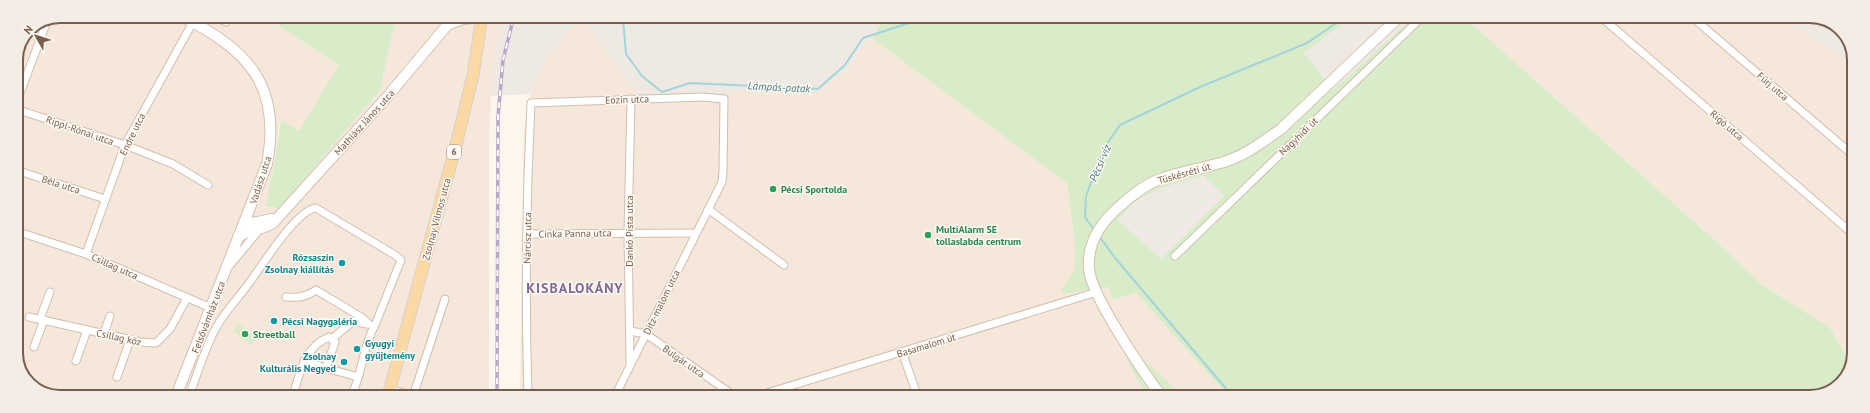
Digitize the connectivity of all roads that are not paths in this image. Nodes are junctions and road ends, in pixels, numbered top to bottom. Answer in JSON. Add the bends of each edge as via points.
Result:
{"nodes":[{"id":1,"x":185,"y":23,"type":"edge"},
{"id":2,"x":196,"y":23,"type":"edge"},
{"id":3,"x":452,"y":23,"type":"edge"},
{"id":4,"x":481,"y":23,"type":"edge"},
{"id":5,"x":1393,"y":23,"type":"edge"},
{"id":6,"x":1416,"y":23,"type":"edge"},
{"id":7,"x":1608,"y":23,"type":"edge"},
{"id":8,"x":1699,"y":23,"type":"edge"},
{"id":9,"x":447,"y":25,"type":"joint"},
{"id":10,"x":45,"y":26,"type":"edge"},
{"id":11,"x":23,"y":85,"type":"edge"},
{"id":12,"x":631,"y":99,"type":"junction"},
{"id":13,"x":724,"y":99,"type":"joint"},
{"id":14,"x":531,"y":103,"type":"joint"},
{"id":15,"x":23,"y":111,"type":"edge"},
{"id":16,"x":125,"y":145,"type":"junction"},
{"id":17,"x":1847,"y":150,"type":"edge"},
{"id":18,"x":23,"y":172,"type":"edge"},
{"id":19,"x":208,"y":185,"type":"dead end"},
{"id":20,"x":105,"y":199,"type":"junction"},
{"id":21,"x":251,"y":207,"type":"junction"},
{"id":22,"x":708,"y":209,"type":"junction"},
{"id":23,"x":244,"y":223,"type":"junction"},
{"id":24,"x":263,"y":225,"type":"junction"},
{"id":25,"x":1847,"y":229,"type":"edge"},
{"id":26,"x":628,"y":232,"type":"junction"},
{"id":27,"x":23,"y":233,"type":"edge"},
{"id":28,"x":695,"y":233,"type":"junction"},
{"id":29,"x":527,"y":234,"type":"junction"},
{"id":30,"x":238,"y":237,"type":"junction"},
{"id":31,"x":86,"y":254,"type":"junction"},
{"id":32,"x":1175,"y":256,"type":"dead end"},
{"id":33,"x":784,"y":265,"type":"dead end"},
{"id":34,"x":227,"y":268,"type":"junction"},
{"id":35,"x":50,"y":292,"type":"dead end"},
{"id":36,"x":1097,"y":292,"type":"junction"},
{"id":37,"x":286,"y":297,"type":"dead end"},
{"id":38,"x":187,"y":298,"type":"junction"},
{"id":39,"x":445,"y":299,"type":"dead end"},
{"id":40,"x":211,"y":308,"type":"junction"},
{"id":41,"x":29,"y":316,"type":"dead end"},
{"id":42,"x":110,"y":316,"type":"dead end"},
{"id":43,"x":42,"y":319,"type":"junction"},
{"id":44,"x":371,"y":325,"type":"junction"},
{"id":45,"x":87,"y":330,"type":"junction"},
{"id":46,"x":630,"y":331,"type":"junction"},
{"id":47,"x":104,"y":333,"type":"junction"},
{"id":48,"x":646,"y":334,"type":"junction"},
{"id":49,"x":332,"y":339,"type":"junction"},
{"id":50,"x":130,"y":340,"type":"junction"},
{"id":51,"x":34,"y":347,"type":"dead end"},
{"id":52,"x":902,"y":352,"type":"junction"},
{"id":53,"x":76,"y":361,"type":"dead end"},
{"id":54,"x":304,"y":361,"type":"junction"},
{"id":55,"x":630,"y":363,"type":"junction"},
{"id":56,"x":326,"y":368,"type":"junction"},
{"id":57,"x":117,"y":377,"type":"dead end"},
{"id":58,"x":358,"y":377,"type":"junction"},
{"id":59,"x":178,"y":390,"type":"edge"},
{"id":60,"x":191,"y":390,"type":"edge"},
{"id":61,"x":295,"y":390,"type":"edge"},
{"id":62,"x":353,"y":390,"type":"edge"},
{"id":63,"x":390,"y":390,"type":"edge"},
{"id":64,"x":417,"y":390,"type":"edge"},
{"id":65,"x":528,"y":390,"type":"edge"},
{"id":66,"x":618,"y":390,"type":"edge"},
{"id":67,"x":727,"y":390,"type":"edge"},
{"id":68,"x":774,"y":390,"type":"edge"},
{"id":69,"x":916,"y":390,"type":"edge"},
{"id":70,"x":1157,"y":390,"type":"edge"}],
"edges":[{"from":1,"to":16,"type":"street","name":"Endre utca"},
{"from":2,"to":21,"type":"street","name":"Vadász utca","via":[[235,49],[252,69],[264,91],[270,117],[269,150],[267,164]]},
{"from":3,"to":9,"type":"street","name":"Mathiász János utca"},
{"from":4,"to":63,"type":"main road","name":"Zsolnay Vilmos utca","number":"6","via":[[473,75],[458,137]]},
{"from":5,"to":36,"type":"street","name":"Tüskésréti út","via":[[1281,129],[1246,153],[1152,183],[1131,196],[1110,214],[1100,226],[1090,254],[1089,269]]},
{"from":6,"to":32,"type":"street","name":"Nagyhidi út"},
{"from":7,"to":25,"type":"street","name":"Rigó utca"},
{"from":8,"to":17,"type":"street","name":"Fürj utca"},
{"from":9,"to":24,"type":"street","name":"Mathiász János utca","via":[[386,98],[278,217]]},
{"from":10,"to":11,"type":"street"},
{"from":12,"to":13,"type":"street","name":"Eozin utca"},
{"from":12,"to":14,"type":"street","name":"Eozin utca"},
{"from":12,"to":26,"type":"street","name":"Dankó Pista utca"},
{"from":13,"to":22,"type":"street","name":"Ditz-malom utca","via":[[722,182]]},
{"from":14,"to":29,"type":"street","name":"Nárcisz utca"},
{"from":15,"to":16,"type":"street","name":"Rippl-Rónai utca"},
{"from":16,"to":19,"type":"street","name":"Rippl-Rónai utca","via":[[173,164]]},
{"from":16,"to":20,"type":"street","name":"Endre utca"},
{"from":18,"to":20,"type":"street","name":"Béla utca"},
{"from":20,"to":31,"type":"street","name":"Endre utca"},
{"from":21,"to":23,"type":"street","name":"Vadász utca"},
{"from":21,"to":24,"type":"street"},
{"from":22,"to":28,"type":"street","name":"Ditz-malom utca"},
{"from":22,"to":33,"type":"street"},
{"from":23,"to":24,"type":"street","name":"Mathiász János utca"},
{"from":23,"to":30,"type":"street","name":"Vadász utca"},
{"from":24,"to":30,"type":"street","name":"Mathiász János utca"},
{"from":24,"to":34,"type":"street"},
{"from":26,"to":28,"type":"street","name":"Cinka Panna utca"},
{"from":26,"to":29,"type":"street","name":"Cinka Panna utca"},
{"from":26,"to":46,"type":"street","name":"Dankó Pista utca"},
{"from":27,"to":31,"type":"street","name":"Csillag utca"},
{"from":28,"to":48,"type":"street","name":"Ditz-malom utca"},
{"from":29,"to":65,"type":"street","name":"Nárcisz utca"},
{"from":30,"to":34,"type":"street","name":"Felsővámház utca"},
{"from":31,"to":38,"type":"street","name":"Csillag utca"},
{"from":34,"to":40,"type":"street","name":"Felsővámház utca"},
{"from":35,"to":43,"type":"street"},
{"from":36,"to":52,"type":"street","name":"Basamalom út"},
{"from":36,"to":70,"type":"street","name":"Tüskésréti út","via":[[1114,324]]},
{"from":37,"to":44,"type":"street","via":[[307,296],[316,290]]},
{"from":38,"to":40,"type":"street","name":"Csillag utca"},
{"from":38,"to":50,"type":"street","name":"Csillag köz","via":[[170,329],[156,343]]},
{"from":39,"to":64,"type":"street"},
{"from":40,"to":59,"type":"street","name":"Felsővámház utca"},
{"from":41,"to":43,"type":"street","name":"Csillag köz"},
{"from":42,"to":47,"type":"street"},
{"from":43,"to":45,"type":"street","name":"Csillag köz"},
{"from":43,"to":51,"type":"street"},
{"from":44,"to":49,"type":"street","via":[[353,321]]},
{"from":44,"to":58,"type":"street"},
{"from":44,"to":60,"type":"street","via":[[401,260],[338,220],[312,208],[274,246],[228,309],[217,326]]},
{"from":45,"to":47,"type":"street","name":"Csillag köz"},
{"from":45,"to":53,"type":"street"},
{"from":46,"to":48,"type":"street","name":"Bulgár utca"},
{"from":46,"to":55,"type":"street","name":"Dankó Pista utca"},
{"from":47,"to":50,"type":"street","name":"Csillag köz"},
{"from":48,"to":55,"type":"street","name":"Ditz-malom utca"},
{"from":48,"to":67,"type":"street","name":"Bulgár utca"},
{"from":49,"to":54,"type":"street","via":[[329,337],[314,344]]},
{"from":49,"to":56,"type":"street","via":[[334,342]]},
{"from":50,"to":57,"type":"street"},
{"from":52,"to":68,"type":"street","name":"Basamalom út"},
{"from":52,"to":69,"type":"street"},
{"from":54,"to":56,"type":"street"},
{"from":54,"to":61,"type":"street"},
{"from":55,"to":66,"type":"street","name":"Ditz-malom utca"},
{"from":56,"to":58,"type":"street"},
{"from":58,"to":62,"type":"street"}]}
